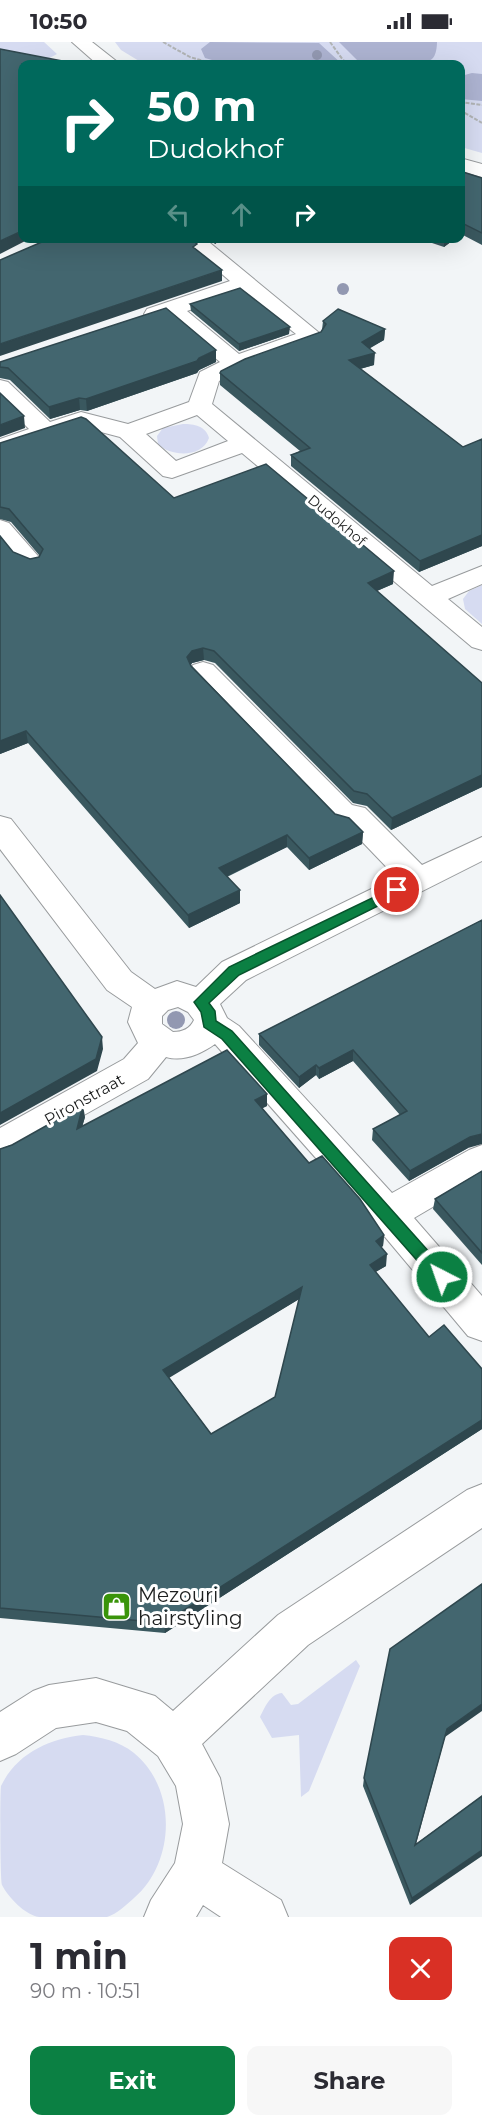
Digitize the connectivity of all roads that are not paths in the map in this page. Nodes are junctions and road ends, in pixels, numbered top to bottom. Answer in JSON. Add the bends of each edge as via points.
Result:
{"nodes":[{"id":1,"x":81,"y":42,"type":"edge"},
{"id":2,"x":102,"y":60,"type":"edge"},
{"id":3,"x":465,"y":166,"type":"edge"},
{"id":4,"x":482,"y":171,"type":"edge"},
{"id":5,"x":196,"y":243,"type":"edge"},
{"id":6,"x":244,"y":284,"type":"junction"},
{"id":7,"x":171,"y":309,"type":"junction"},
{"id":8,"x":139,"y":320,"type":"edge"},
{"id":9,"x":236,"y":363,"type":"junction"},
{"id":10,"x":0,"y":387,"type":"edge"},
{"id":11,"x":200,"y":406,"type":"junction"},
{"id":12,"x":45,"y":431,"type":"junction"},
{"id":13,"x":129,"y":432,"type":"junction"},
{"id":14,"x":245,"y":443,"type":"junction"},
{"id":15,"x":0,"y":447,"type":"edge"},
{"id":16,"x":0,"y":528,"type":"edge"},
{"id":17,"x":29,"y":562,"type":"edge"},
{"id":18,"x":482,"y":574,"type":"edge"},
{"id":19,"x":429,"y":597,"type":"junction"},
{"id":20,"x":482,"y":641,"type":"edge"},
{"id":21,"x":203,"y":671,"type":"dead end"},
{"id":22,"x":0,"y":827,"type":"edge"},
{"id":23,"x":482,"y":848,"type":"edge"},
{"id":24,"x":418,"y":880,"type":"junction"},
{"id":25,"x":151,"y":1003,"type":"junction"},
{"id":26,"x":205,"y":1013,"type":"junction"},
{"id":27,"x":159,"y":1042,"type":"junction"},
{"id":28,"x":0,"y":1145,"type":"edge"},
{"id":29,"x":482,"y":1160,"type":"edge"},
{"id":30,"x":388,"y":1214,"type":"junction"},
{"id":31,"x":482,"y":1324,"type":"edge"},
{"id":32,"x":482,"y":1504,"type":"edge"},
{"id":33,"x":0,"y":1738,"type":"edge"},
{"id":34,"x":176,"y":1739,"type":"junction"},
{"id":35,"x":196,"y":1873,"type":"junction"},
{"id":36,"x":259,"y":1915,"type":"edge"},
{"id":37,"x":168,"y":1917,"type":"edge"}],
"edges":[{"from":1,"to":2,"type":"street"},
{"from":3,"to":4,"type":"street"},
{"from":5,"to":6,"type":"street"},
{"from":6,"to":7,"type":"street"},
{"from":6,"to":9,"type":"street","via":[[312,336]]},
{"from":7,"to":8,"type":"street"},
{"from":7,"to":9,"type":"street"},
{"from":9,"to":11,"type":"street","via":[[208,377]]},
{"from":10,"to":12,"type":"street"},
{"from":11,"to":13,"type":"street"},
{"from":11,"to":14,"type":"street","name":"Dudokhof"},
{"from":12,"to":13,"type":"street","via":[[81,419]]},
{"from":12,"to":15,"type":"street"},
{"from":13,"to":14,"type":"street","via":[[172,471]]},
{"from":14,"to":19,"type":"street","name":"Dudokhof"},
{"from":16,"to":17,"type":"street"},
{"from":18,"to":19,"type":"street"},
{"from":19,"to":20,"type":"street","name":"Dudokhof"},
{"from":21,"to":24,"type":"street","via":[[347,818],[354,815]]},
{"from":22,"to":25,"type":"street","via":[[119,981]]},
{"from":23,"to":24,"type":"street"},
{"from":24,"to":26,"type":"street","via":[[234,971]]},
{"from":25,"to":26,"type":"street","via":[[177,994],[190,996]]},
{"from":25,"to":27,"type":"street","via":[[143,1024]]},
{"from":26,"to":27,"type":"street","via":[[203,1035],[190,1043],[173,1046]]},
{"from":26,"to":30,"type":"street"},
{"from":27,"to":28,"type":"street","name":"Pironstraat","via":[[136,1069]]},
{"from":29,"to":30,"type":"street"},
{"from":30,"to":31,"type":"street"},
{"from":32,"to":34,"type":"street","via":[[293,1630]]},
{"from":33,"to":34,"type":"street","via":[[38,1711],[87,1699],[136,1710]]},
{"from":34,"to":35,"type":"street","via":[[201,1788],[204,1835]]},
{"from":35,"to":36,"type":"street"},
{"from":35,"to":37,"type":"street","via":[[180,1905]]}]}
